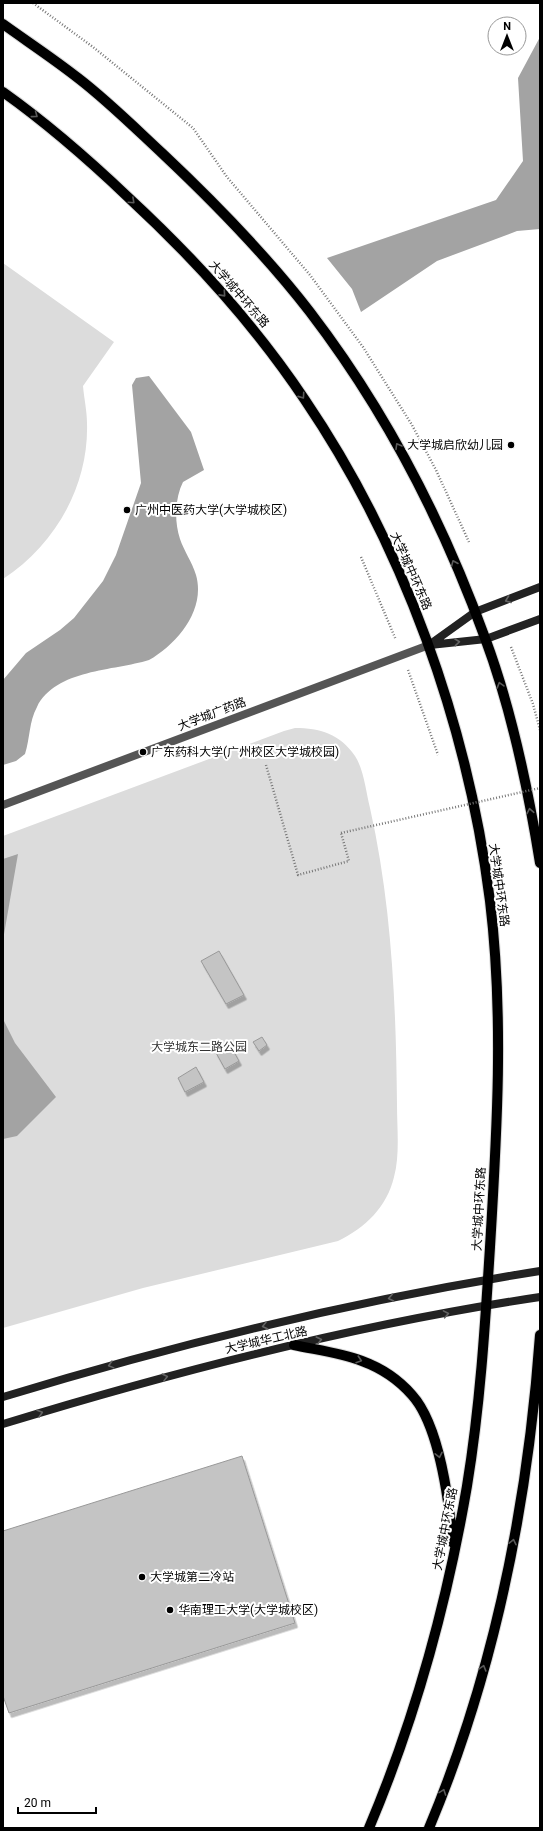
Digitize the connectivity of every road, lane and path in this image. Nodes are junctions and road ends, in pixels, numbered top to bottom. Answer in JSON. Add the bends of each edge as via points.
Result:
{"nodes":[{"id":1,"x":3,"y":24,"type":"edge"},
{"id":2,"x":3,"y":92,"type":"edge"},
{"id":3,"x":540,"y":587,"type":"edge"},
{"id":4,"x":475,"y":612,"type":"junction"},
{"id":5,"x":540,"y":619,"type":"edge"},
{"id":6,"x":486,"y":639,"type":"junction"},
{"id":7,"x":429,"y":645,"type":"junction"},
{"id":8,"x":266,"y":765,"type":"dead end"},
{"id":9,"x":540,"y":788,"type":"edge"},
{"id":10,"x":3,"y":805,"type":"edge"},
{"id":11,"x":540,"y":863,"type":"edge"},
{"id":12,"x":540,"y":1271,"type":"edge"},
{"id":13,"x":488,"y":1280,"type":"junction"},
{"id":14,"x":540,"y":1298,"type":"edge"},
{"id":15,"x":487,"y":1307,"type":"junction"},
{"id":16,"x":540,"y":1335,"type":"edge"},
{"id":17,"x":294,"y":1345,"type":"junction"},
{"id":18,"x":3,"y":1397,"type":"edge"},
{"id":19,"x":3,"y":1424,"type":"edge"},
{"id":20,"x":454,"y":1555,"type":"junction"},
{"id":21,"x":369,"y":1828,"type":"edge"},
{"id":22,"x":429,"y":1828,"type":"edge"}],
"edges":[{"from":4,"to":1,"type":"main road","one_way":true,"via":[[428,505],[399,447],[352,371],[285,281],[201,189],[144,136],[79,79]]},
{"from":2,"to":7,"type":"main road","name":"大学城中环东路","one_way":true,"via":[[50,126],[162,228],[243,316],[306,402],[350,474],[378,528]]},
{"from":3,"to":4,"type":"main road","name":"大学城广药路","one_way":true},
{"from":4,"to":6,"type":"main road"},
{"from":4,"to":7,"type":"main road","name":"大学城广药路"},
{"from":5,"to":6,"type":"main road","name":"大学城广药路"},
{"from":7,"to":6,"type":"main road","name":"大学城广药路","one_way":true},
{"from":11,"to":6,"type":"main road","one_way":true,"via":[[516,742]]},
{"from":7,"to":10,"type":"lane","name":"大学城广药路"},
{"from":7,"to":13,"type":"main road","name":"大学城中环东路","via":[[461,752],[490,901],[498,1031],[496,1141]]},
{"from":8,"to":9,"type":"path","bridge":true,"via":[[298,875],[349,861],[341,833]]},
{"from":12,"to":13,"type":"main road","name":"大学城华工北路"},
{"from":13,"to":15,"type":"main road","name":"大学城中环东路"},
{"from":13,"to":18,"type":"main road","name":"大学城华工北路","one_way":true,"via":[[334,1309],[208,1339]]},
{"from":14,"to":15,"type":"main road","name":"大学城华工北路"},
{"from":17,"to":15,"type":"main road","name":"大学城华工北路","one_way":true},
{"from":15,"to":20,"type":"main road","name":"大学城中环东路","via":[[475,1432]]},
{"from":22,"to":16,"type":"main road","one_way":true,"via":[[465,1729],[495,1625],[522,1491]]},
{"from":19,"to":17,"type":"main road","name":"大学城华工北路","one_way":true,"via":[[144,1383]]},
{"from":17,"to":20,"type":"main road","one_way":true,"via":[[362,1361],[389,1375],[413,1396],[422,1409],[437,1448],[450,1510]]},
{"from":20,"to":21,"type":"main road","name":"大学城中环东路","via":[[441,1612],[412,1712]]}]}
